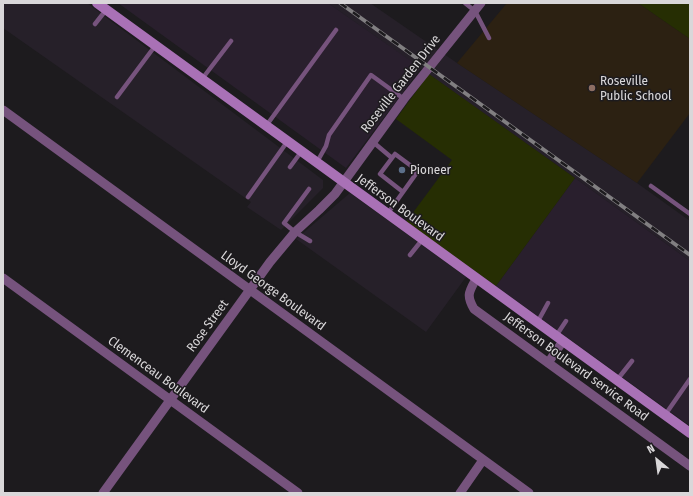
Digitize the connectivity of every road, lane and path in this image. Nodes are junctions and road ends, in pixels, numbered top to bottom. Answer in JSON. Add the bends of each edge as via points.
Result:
{"nodes":[{"id":1,"x":96,"y":3,"type":"edge"},
{"id":2,"x":465,"y":3,"type":"edge"},
{"id":3,"x":481,"y":3,"type":"edge"},
{"id":4,"x":106,"y":10,"type":"junction"},
{"id":5,"x":475,"y":11,"type":"junction"},
{"id":6,"x":95,"y":24,"type":"dead end"},
{"id":7,"x":336,"y":30,"type":"dead end"},
{"id":8,"x":489,"y":38,"type":"dead end"},
{"id":9,"x":231,"y":41,"type":"dead end"},
{"id":10,"x":156,"y":46,"type":"junction"},
{"id":11,"x":201,"y":80,"type":"junction"},
{"id":12,"x":117,"y":97,"type":"dead end"},
{"id":13,"x":404,"y":99,"type":"junction"},
{"id":14,"x":3,"y":110,"type":"edge"},
{"id":15,"x":266,"y":126,"type":"junction"},
{"id":16,"x":287,"y":142,"type":"junction"},
{"id":17,"x":373,"y":142,"type":"junction"},
{"id":18,"x":301,"y":152,"type":"junction"},
{"id":19,"x":392,"y":158,"type":"junction"},
{"id":20,"x":316,"y":163,"type":"junction"},
{"id":21,"x":290,"y":167,"type":"dead end"},
{"id":22,"x":343,"y":183,"type":"junction"},
{"id":23,"x":651,"y":186,"type":"dead end"},
{"id":24,"x":309,"y":189,"type":"dead end"},
{"id":25,"x":403,"y":192,"type":"junction"},
{"id":26,"x":248,"y":197,"type":"dead end"},
{"id":27,"x":387,"y":214,"type":"junction"},
{"id":28,"x":690,"y":214,"type":"edge"},
{"id":29,"x":295,"y":232,"type":"junction"},
{"id":30,"x":422,"y":240,"type":"junction"},
{"id":31,"x":310,"y":241,"type":"dead end"},
{"id":32,"x":410,"y":255,"type":"dead end"},
{"id":33,"x":3,"y":278,"type":"edge"},
{"id":34,"x":476,"y":279,"type":"junction"},
{"id":35,"x":250,"y":290,"type":"junction"},
{"id":36,"x":548,"y":303,"type":"dead end"},
{"id":37,"x":566,"y":321,"type":"dead end"},
{"id":38,"x":537,"y":323,"type":"junction"},
{"id":39,"x":559,"y":339,"type":"junction"},
{"id":40,"x":632,"y":361,"type":"dead end"},
{"id":41,"x":548,"y":363,"type":"junction"},
{"id":42,"x":690,"y":379,"type":"edge"},
{"id":43,"x":617,"y":381,"type":"junction"},
{"id":44,"x":171,"y":400,"type":"junction"},
{"id":45,"x":665,"y":416,"type":"junction"},
{"id":46,"x":690,"y":433,"type":"edge"},
{"id":47,"x":483,"y":460,"type":"junction"},
{"id":48,"x":690,"y":466,"type":"edge"},
{"id":49,"x":103,"y":493,"type":"edge"},
{"id":50,"x":298,"y":493,"type":"edge"},
{"id":51,"x":460,"y":493,"type":"edge"},
{"id":52,"x":529,"y":493,"type":"edge"}],
"edges":[{"from":1,"to":4,"type":"street","name":"Jefferson Boulevard"},
{"from":2,"to":5,"type":"lane"},
{"from":3,"to":5,"type":"street","name":"Roseville Garden Drive"},
{"from":4,"to":6,"type":"lane"},
{"from":4,"to":10,"type":"street","name":"Jefferson Boulevard"},
{"from":5,"to":8,"type":"lane"},
{"from":5,"to":13,"type":"street","name":"Roseville Garden Drive"},
{"from":7,"to":15,"type":"lane"},
{"from":9,"to":11,"type":"lane"},
{"from":10,"to":11,"type":"street","name":"Jefferson Boulevard"},
{"from":10,"to":12,"type":"lane"},
{"from":11,"to":15,"type":"street","name":"Jefferson Boulevard"},
{"from":13,"to":17,"type":"street","name":"Roseville Garden Drive"},
{"from":13,"to":20,"type":"lane","via":[[371,75],[329,135]]},
{"from":14,"to":35,"type":"street","name":"Lloyd George Boulevard"},
{"from":15,"to":16,"type":"street","name":"Jefferson Boulevard"},
{"from":16,"to":18,"type":"street","name":"Jefferson Boulevard"},
{"from":16,"to":26,"type":"lane"},
{"from":17,"to":19,"type":"lane"},
{"from":17,"to":22,"type":"street","name":"Roseville Garden Drive"},
{"from":18,"to":20,"type":"street","name":"Jefferson Boulevard"},
{"from":18,"to":21,"type":"lane"},
{"from":19,"to":25,"type":"lane","via":[[380,174]]},
{"from":19,"to":25,"type":"lane","via":[[396,154],[418,171]]},
{"from":20,"to":22,"type":"street","name":"Jefferson Boulevard"},
{"from":22,"to":27,"type":"street","name":"Jefferson Boulevard"},
{"from":22,"to":29,"type":"street","name":"Rose Street","via":[[320,210]]},
{"from":23,"to":28,"type":"lane"},
{"from":24,"to":29,"type":"lane","via":[[284,222]]},
{"from":25,"to":27,"type":"lane"},
{"from":27,"to":30,"type":"street","name":"Jefferson Boulevard"},
{"from":29,"to":31,"type":"lane"},
{"from":29,"to":35,"type":"street","name":"Rose Street"},
{"from":30,"to":32,"type":"lane"},
{"from":30,"to":34,"type":"street","name":"Jefferson Boulevard"},
{"from":33,"to":44,"type":"street","name":"Clemenceau Boulevard"},
{"from":34,"to":38,"type":"street","name":"Jefferson Boulevard"},
{"from":34,"to":41,"type":"street","name":"Jefferson Boulevard service Road","via":[[468,300],[474,309]]},
{"from":35,"to":44,"type":"street","name":"Rose Street"},
{"from":35,"to":47,"type":"street","name":"Lloyd George Boulevard"},
{"from":36,"to":38,"type":"lane"},
{"from":37,"to":39,"type":"lane"},
{"from":38,"to":39,"type":"street","name":"Jefferson Boulevard"},
{"from":39,"to":41,"type":"street"},
{"from":39,"to":43,"type":"street","name":"Jefferson Boulevard"},
{"from":40,"to":43,"type":"lane"},
{"from":41,"to":48,"type":"street","name":"Jefferson Boulevard service Road"},
{"from":42,"to":45,"type":"lane"},
{"from":43,"to":45,"type":"street","name":"Jefferson Boulevard"},
{"from":44,"to":49,"type":"street","name":"Rose Street"},
{"from":44,"to":50,"type":"street","name":"Clemenceau Boulevard"},
{"from":45,"to":46,"type":"street","name":"Jefferson Boulevard"},
{"from":47,"to":51,"type":"street"},
{"from":47,"to":52,"type":"street","name":"Lloyd George Boulevard"}]}
